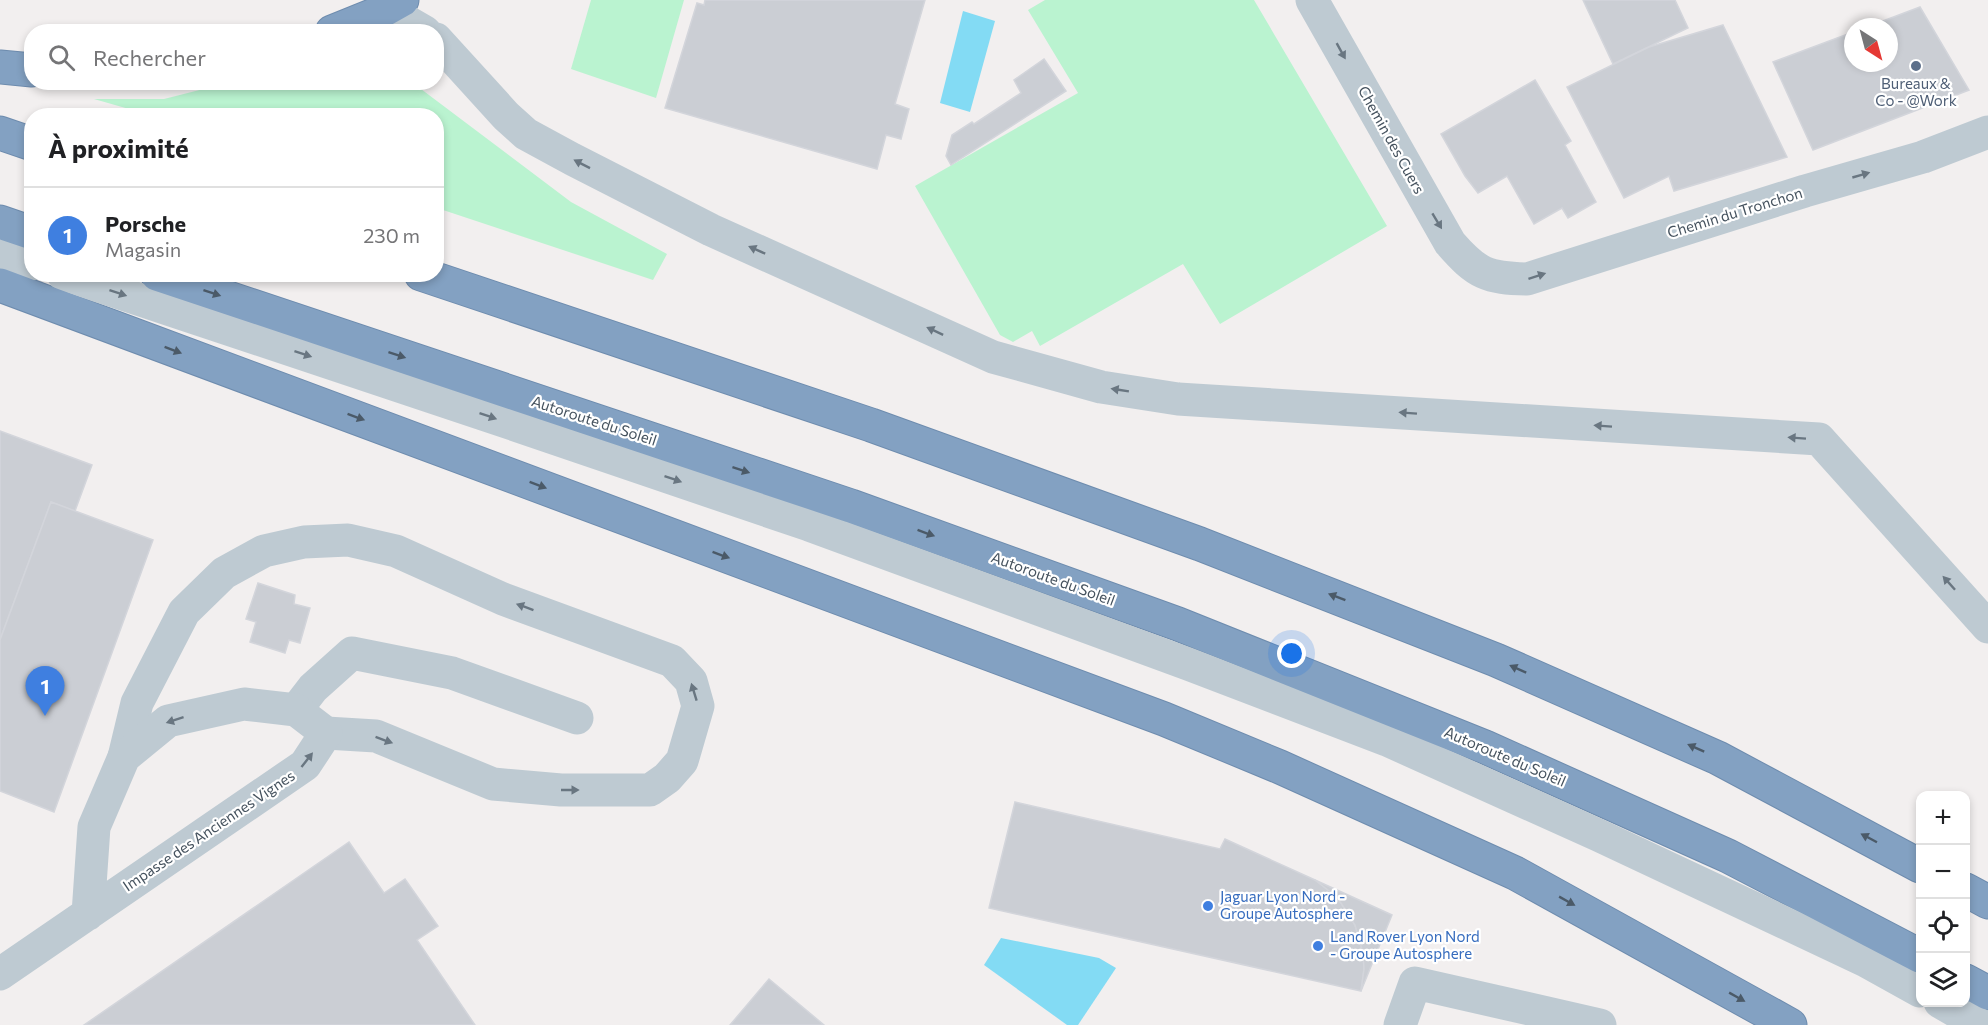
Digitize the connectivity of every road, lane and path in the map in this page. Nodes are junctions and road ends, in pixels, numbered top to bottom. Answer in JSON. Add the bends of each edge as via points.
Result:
{"nodes":[{"id":1,"x":1312,"y":0,"type":"edge"},
{"id":2,"x":391,"y":6,"type":"edge"},
{"id":3,"x":350,"y":24,"type":"edge"},
{"id":4,"x":411,"y":24,"type":"edge"},
{"id":5,"x":444,"y":48,"type":"edge"},
{"id":6,"x":0,"y":67,"type":"edge"},
{"id":7,"x":24,"y":69,"type":"edge"},
{"id":8,"x":1988,"y":132,"type":"edge"},
{"id":9,"x":0,"y":133,"type":"edge"},
{"id":10,"x":24,"y":141,"type":"edge"},
{"id":11,"x":0,"y":222,"type":"edge"},
{"id":12,"x":24,"y":230,"type":"edge"},
{"id":13,"x":0,"y":253,"type":"edge"},
{"id":14,"x":24,"y":261,"type":"edge"},
{"id":15,"x":1480,"y":272,"type":"joint"},
{"id":16,"x":444,"y":281,"type":"edge"},
{"id":17,"x":87,"y":282,"type":"edge"},
{"id":18,"x":181,"y":282,"type":"edge"},
{"id":19,"x":0,"y":285,"type":"edge"},
{"id":20,"x":1988,"y":627,"type":"edge"},
{"id":21,"x":296,"y":710,"type":"junction"},
{"id":22,"x":577,"y":718,"type":"dead end"},
{"id":23,"x":326,"y":733,"type":"junction"},
{"id":24,"x":124,"y":757,"type":"junction"},
{"id":25,"x":1916,"y":864,"type":"edge"},
{"id":26,"x":1970,"y":893,"type":"edge"},
{"id":27,"x":1988,"y":902,"type":"edge"},
{"id":28,"x":88,"y":914,"type":"junction"},
{"id":29,"x":1916,"y":954,"type":"edge"},
{"id":30,"x":0,"y":974,"type":"edge"},
{"id":31,"x":1970,"y":984,"type":"edge"},
{"id":32,"x":1916,"y":990,"type":"edge"},
{"id":33,"x":1988,"y":993,"type":"edge"},
{"id":34,"x":1949,"y":1007,"type":"edge"},
{"id":35,"x":1400,"y":1025,"type":"edge"},
{"id":36,"x":1600,"y":1025,"type":"edge"},
{"id":37,"x":1790,"y":1025,"type":"edge"},
{"id":38,"x":1980,"y":1025,"type":"edge"}],
"edges":[{"from":1,"to":15,"type":"street","name":"Chemin des Cuers","one_way":true,"via":[[1450,243]]},
{"from":2,"to":3,"type":"highway"},
{"from":2,"to":4,"type":"street"},
{"from":20,"to":5,"type":"street","one_way":true,"via":[[1819,439],[1178,399],[1101,387],[993,357],[711,230],[526,134]]},
{"from":6,"to":7,"type":"highway"},
{"from":15,"to":8,"type":"street","name":"Chemin du Tronchon","one_way":true,"via":[[1527,279],[1923,157]]},
{"from":9,"to":10,"type":"highway"},
{"from":11,"to":12,"type":"highway"},
{"from":13,"to":14,"type":"street"},
{"from":25,"to":16,"type":"highway","one_way":true,"via":[[1718,758],[1496,660],[1200,544],[871,425]]},
{"from":17,"to":32,"type":"street","one_way":true,"via":[[809,525],[1365,731],[1705,885],[1866,961]]},
{"from":18,"to":29,"type":"highway","name":"Autoroute du Soleil","one_way":true,"via":[[851,506],[1178,624],[1485,747],[1728,856]]},
{"from":19,"to":37,"type":"highway","one_way":true,"via":[[1164,719],[1515,873]]},
{"from":21,"to":22,"type":"street","via":[[313,688],[352,653],[452,673]]},
{"from":21,"to":23,"type":"street"},
{"from":21,"to":24,"type":"street","one_way":true,"via":[[244,704],[168,721]]},
{"from":23,"to":24,"type":"street","one_way":true,"via":[[376,736],[493,784],[561,790],[650,790],[682,761],[698,706],[691,681],[672,661],[503,599],[396,551],[348,540],[304,542],[264,551],[224,573],[184,612],[137,704]]},
{"from":28,"to":23,"type":"street","name":"Impasse des Anciennes Vignes","one_way":true,"via":[[305,765]]},
{"from":24,"to":28,"type":"street","via":[[94,827]]},
{"from":26,"to":27,"type":"highway"},
{"from":28,"to":30,"type":"street","name":"Impasse des Anciennes Vignes"},
{"from":31,"to":33,"type":"highway"},
{"from":34,"to":38,"type":"street"},
{"from":35,"to":36,"type":"street","via":[[1415,983]]}]}
